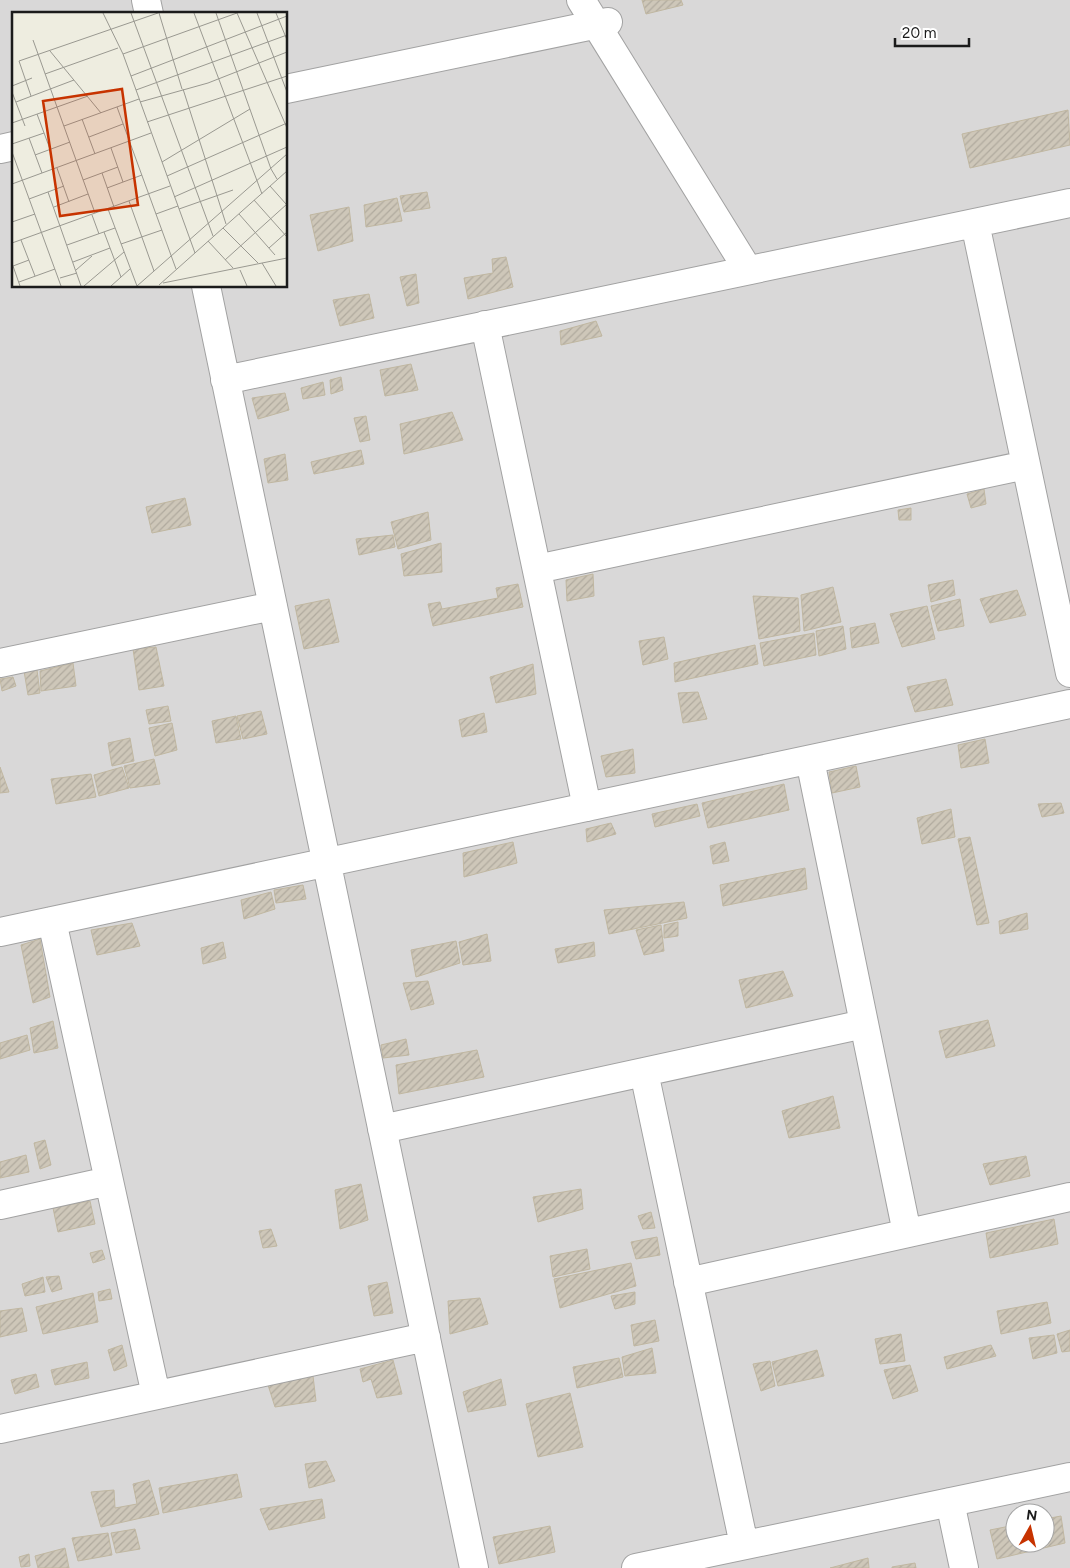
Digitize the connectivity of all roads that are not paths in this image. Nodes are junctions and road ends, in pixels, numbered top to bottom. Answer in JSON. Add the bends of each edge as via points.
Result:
{"nodes":[{"id":1,"x":581,"y":0,"type":"edge"},
{"id":2,"x":602,"y":23,"type":"junction"},
{"id":3,"x":288,"y":89,"type":"edge"},
{"id":4,"x":1070,"y":203,"type":"edge"},
{"id":5,"x":975,"y":222,"type":"junction"},
{"id":6,"x":748,"y":270,"type":"junction"},
{"id":7,"x":206,"y":288,"type":"edge"},
{"id":8,"x":485,"y":325,"type":"junction"},
{"id":9,"x":225,"y":380,"type":"junction"},
{"id":10,"x":1026,"y":465,"type":"junction"},
{"id":11,"x":537,"y":569,"type":"junction"},
{"id":12,"x":273,"y":606,"type":"junction"},
{"id":13,"x":0,"y":661,"type":"edge"},
{"id":14,"x":1070,"y":673,"type":"edge"},
{"id":15,"x":1070,"y":704,"type":"edge"},
{"id":16,"x":810,"y":760,"type":"junction"},
{"id":17,"x":587,"y":807,"type":"junction"},
{"id":18,"x":326,"y":863,"type":"junction"},
{"id":19,"x":52,"y":921,"type":"junction"},
{"id":20,"x":0,"y":932,"type":"edge"},
{"id":21,"x":864,"y":1024,"type":"junction"},
{"id":22,"x":644,"y":1072,"type":"junction"},
{"id":23,"x":382,"y":1129,"type":"junction"},
{"id":24,"x":109,"y":1181,"type":"junction"},
{"id":25,"x":1070,"y":1197,"type":"edge"},
{"id":26,"x":0,"y":1205,"type":"edge"},
{"id":27,"x":907,"y":1233,"type":"junction"},
{"id":28,"x":688,"y":1282,"type":"junction"},
{"id":29,"x":426,"y":1337,"type":"junction"},
{"id":30,"x":156,"y":1395,"type":"junction"},
{"id":31,"x":0,"y":1429,"type":"edge"},
{"id":32,"x":1070,"y":1477,"type":"edge"},
{"id":33,"x":950,"y":1502,"type":"junction"},
{"id":34,"x":744,"y":1545,"type":"junction"},
{"id":35,"x":652,"y":1566,"type":"edge"},
{"id":36,"x":474,"y":1568,"type":"edge"},
{"id":37,"x":964,"y":1568,"type":"edge"}],
"edges":[{"from":1,"to":2,"type":"street"},
{"from":2,"to":3,"type":"street"},
{"from":2,"to":6,"type":"street"},
{"from":4,"to":5,"type":"street"},
{"from":5,"to":6,"type":"street"},
{"from":5,"to":10,"type":"street"},
{"from":6,"to":8,"type":"street"},
{"from":7,"to":9,"type":"street"},
{"from":8,"to":9,"type":"street"},
{"from":8,"to":11,"type":"street"},
{"from":9,"to":12,"type":"street"},
{"from":10,"to":11,"type":"street"},
{"from":10,"to":14,"type":"street"},
{"from":11,"to":17,"type":"street"},
{"from":12,"to":13,"type":"street"},
{"from":12,"to":18,"type":"street"},
{"from":15,"to":16,"type":"street"},
{"from":16,"to":17,"type":"street"},
{"from":16,"to":21,"type":"street"},
{"from":17,"to":18,"type":"street"},
{"from":18,"to":19,"type":"street"},
{"from":18,"to":23,"type":"street"},
{"from":19,"to":20,"type":"street"},
{"from":19,"to":24,"type":"street"},
{"from":21,"to":22,"type":"street"},
{"from":21,"to":27,"type":"street"},
{"from":22,"to":23,"type":"street"},
{"from":22,"to":28,"type":"street"},
{"from":23,"to":29,"type":"street"},
{"from":24,"to":26,"type":"street"},
{"from":24,"to":30,"type":"street"},
{"from":25,"to":27,"type":"street"},
{"from":27,"to":28,"type":"street"},
{"from":28,"to":34,"type":"street"},
{"from":29,"to":30,"type":"street"},
{"from":29,"to":36,"type":"street"},
{"from":30,"to":31,"type":"street"},
{"from":32,"to":33,"type":"street"},
{"from":33,"to":34,"type":"street"},
{"from":33,"to":37,"type":"street"},
{"from":34,"to":35,"type":"street"}]}
